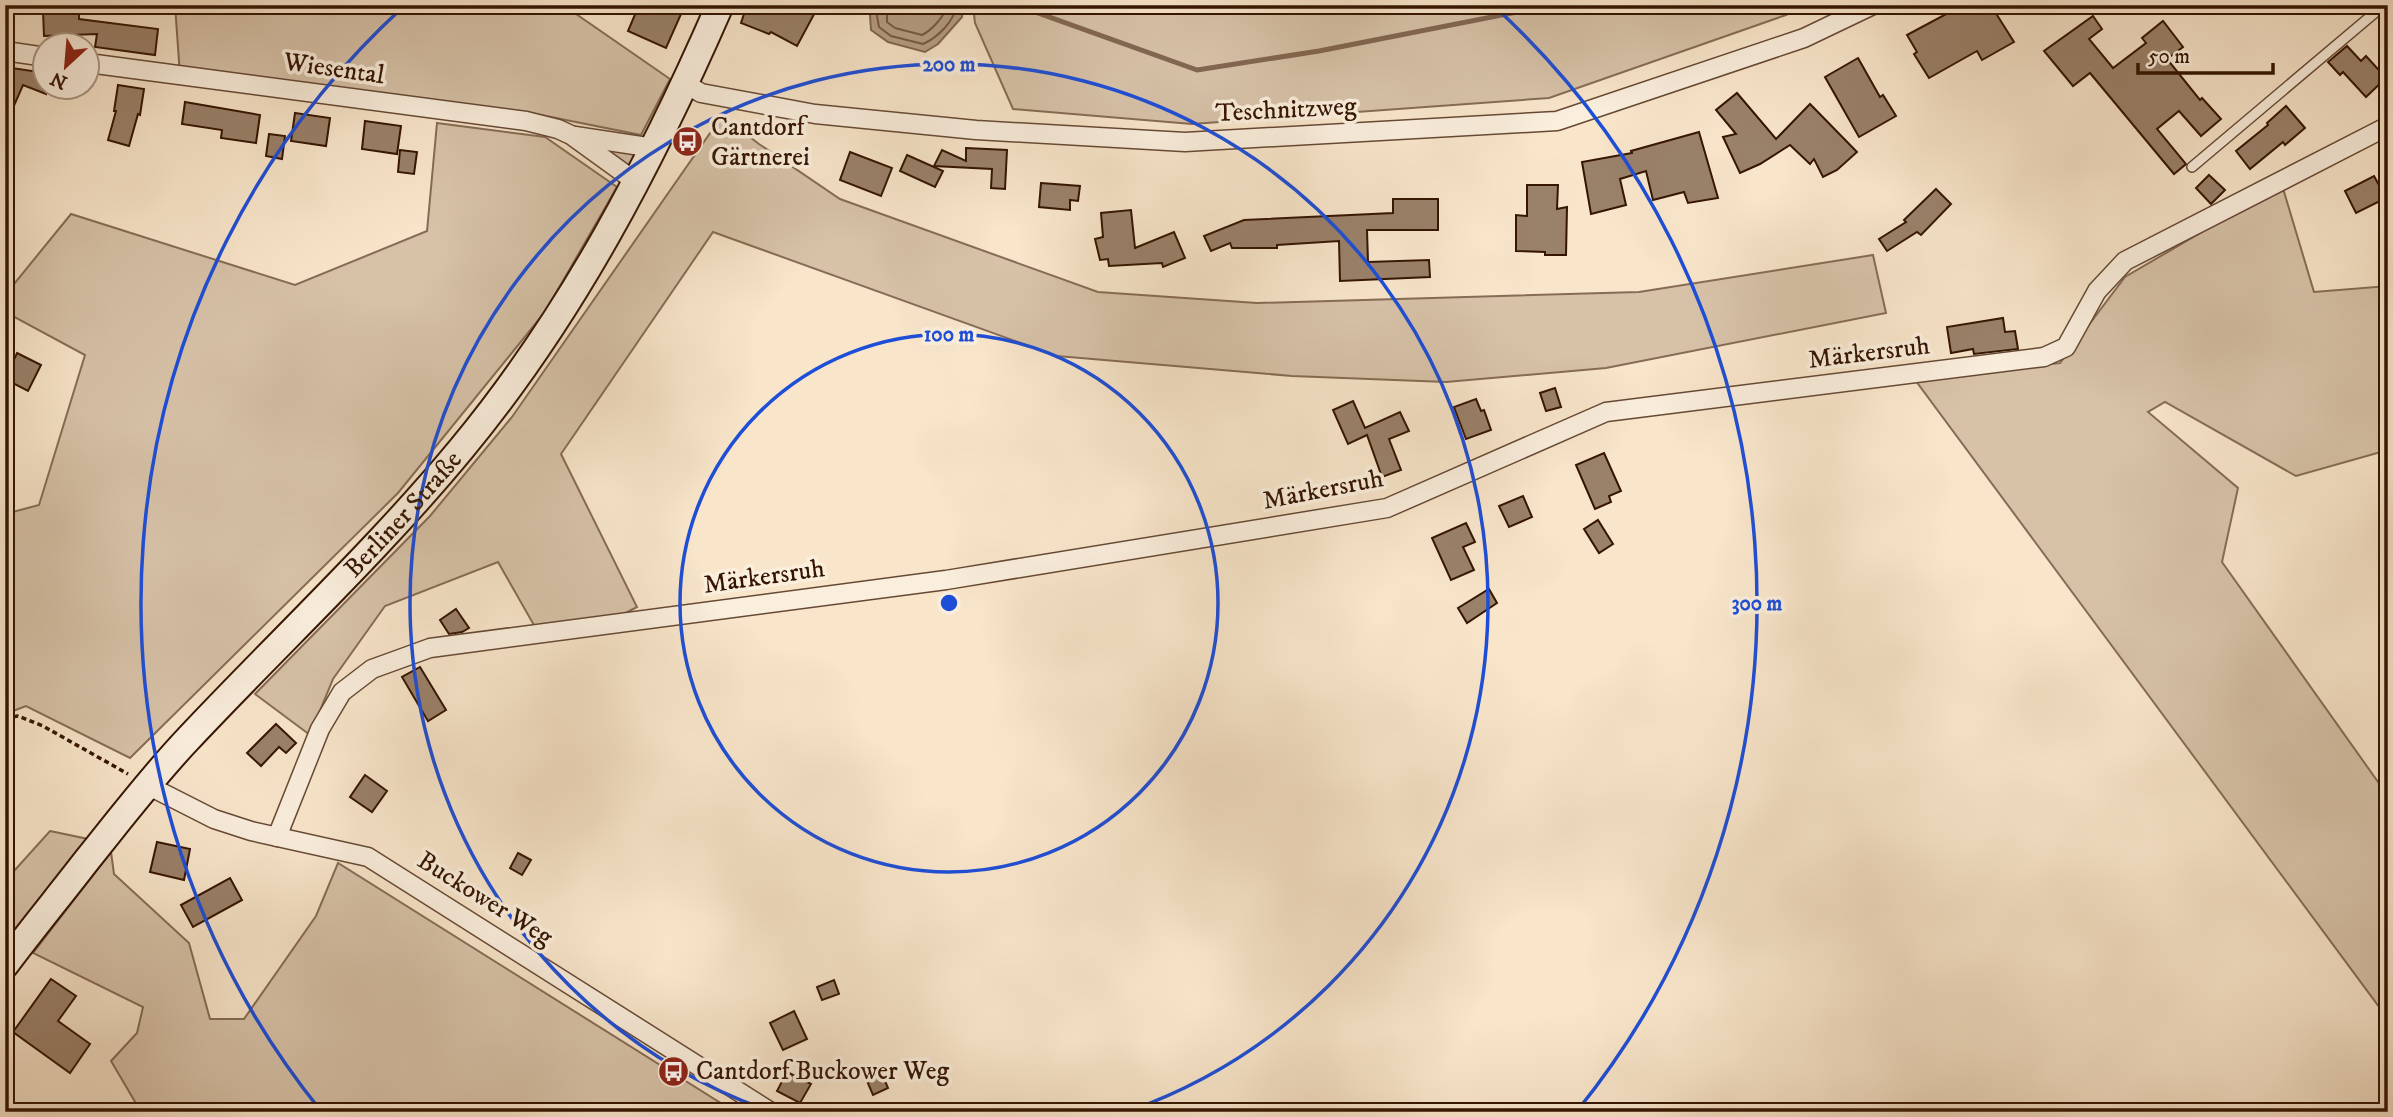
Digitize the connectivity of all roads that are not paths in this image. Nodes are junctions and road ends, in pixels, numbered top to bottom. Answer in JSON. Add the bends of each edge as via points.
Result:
{"nodes":[{"id":1,"x":720,"y":5,"type":"edge"},
{"id":2,"x":1873,"y":5,"type":"edge"},
{"id":3,"x":2384,"y":5,"type":"edge"},
{"id":4,"x":5,"y":51,"type":"edge"},
{"id":5,"x":32,"y":55,"type":"edge"},
{"id":6,"x":102,"y":65,"type":"edge"},
{"id":7,"x":686,"y":84,"type":"junction"},
{"id":8,"x":2388,"y":126,"type":"edge"},
{"id":9,"x":572,"y":135,"type":"junction"},
{"id":10,"x":654,"y":148,"type":"junction"},
{"id":11,"x":2192,"y":167,"type":"dead end"},
{"id":12,"x":636,"y":183,"type":"junction"},
{"id":13,"x":147,"y":785,"type":"junction"},
{"id":14,"x":277,"y":837,"type":"junction"},
{"id":15,"x":5,"y":965,"type":"edge"},
{"id":16,"x":771,"y":1112,"type":"edge"}],
"edges":[{"from":1,"to":7,"type":"main road","name":"Berliner Straße"},
{"from":2,"to":7,"type":"street","name":"Teschnitzweg","via":[[1804,38],[1557,121],[1185,142],[976,130],[815,114],[701,93]]},
{"from":3,"to":11,"type":"lane"},
{"from":4,"to":5,"type":"street"},
{"from":6,"to":9,"type":"street","name":"Wiesental","via":[[526,121]]},
{"from":7,"to":10,"type":"main road","name":"Berliner Straße"},
{"from":8,"to":14,"type":"street","name":"Märkersruh","via":[[2125,261],[2097,291],[2066,347],[2044,357],[1606,412],[1387,508],[946,580],[430,648],[372,669],[342,692],[320,729]]},
{"from":9,"to":10,"type":"street","name":"Wiesental"},
{"from":9,"to":12,"type":"street","name":"Wiesental"},
{"from":10,"to":12,"type":"main road","name":"Berliner Straße"},
{"from":12,"to":13,"type":"main road","name":"Berliner Straße","via":[[567,303],[463,447]]},
{"from":13,"to":14,"type":"street","name":"Buckower Weg","via":[[214,819]]},
{"from":13,"to":15,"type":"main road","name":"Berliner Straße"},
{"from":14,"to":16,"type":"street","name":"Buckower Weg","via":[[368,857]]}]}
